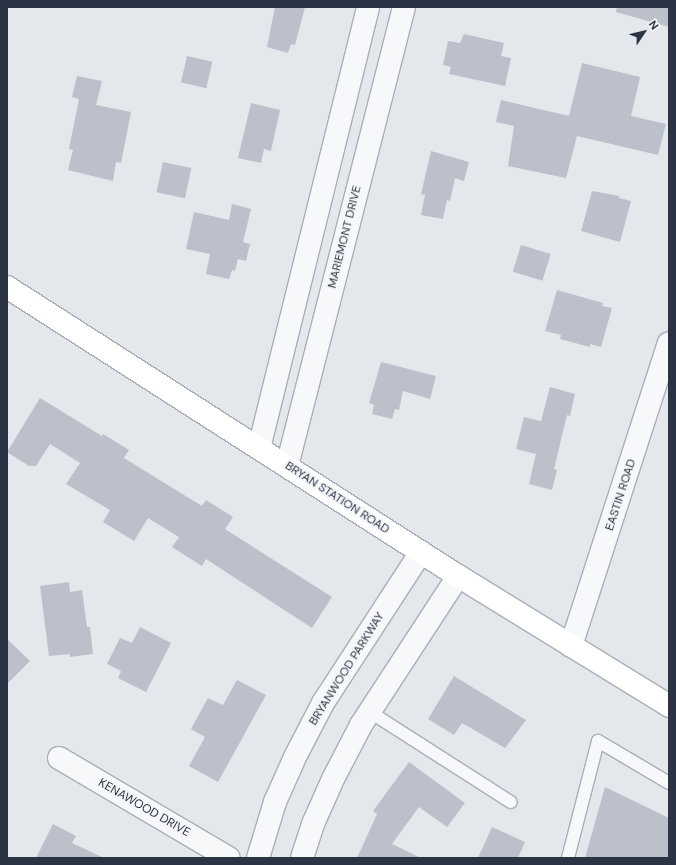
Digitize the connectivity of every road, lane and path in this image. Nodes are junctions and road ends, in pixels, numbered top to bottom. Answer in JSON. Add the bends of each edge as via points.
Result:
{"nodes":[{"id":1,"x":368,"y":7,"type":"edge"},
{"id":2,"x":404,"y":7,"type":"edge"},
{"id":3,"x":7,"y":287,"type":"edge"},
{"id":4,"x":669,"y":343,"type":"edge"},
{"id":5,"x":259,"y":448,"type":"junction"},
{"id":6,"x":287,"y":466,"type":"junction"},
{"id":7,"x":421,"y":552,"type":"junction"},
{"id":8,"x":458,"y":576,"type":"junction"},
{"id":9,"x":571,"y":646,"type":"junction"},
{"id":10,"x":669,"y":706,"type":"edge"},
{"id":11,"x":370,"y":712,"type":"junction"},
{"id":12,"x":59,"y":758,"type":"dead end"},
{"id":13,"x":669,"y":783,"type":"edge"},
{"id":14,"x":510,"y":802,"type":"dead end"},
{"id":15,"x":229,"y":858,"type":"edge"},
{"id":16,"x":258,"y":858,"type":"edge"},
{"id":17,"x":302,"y":858,"type":"edge"},
{"id":18,"x":568,"y":858,"type":"edge"}],
"edges":[{"from":1,"to":5,"type":"street"},
{"from":2,"to":6,"type":"street","name":"MARIEMONT DRIVE"},
{"from":3,"to":5,"type":"main road","name":"BRYAN STATION ROAD"},
{"from":4,"to":9,"type":"street","name":"EASTIN ROAD"},
{"from":5,"to":6,"type":"main road","name":"BRYAN STATION ROAD"},
{"from":6,"to":7,"type":"main road","name":"BRYAN STATION ROAD"},
{"from":7,"to":8,"type":"main road","name":"BRYAN STATION ROAD"},
{"from":7,"to":16,"type":"street","name":"BRYANWOOD PARKWAY","via":[[323,703],[275,802]]},
{"from":8,"to":9,"type":"main road","name":"BRYAN STATION ROAD"},
{"from":8,"to":11,"type":"street"},
{"from":9,"to":10,"type":"main road","name":"BRYAN STATION ROAD"},
{"from":11,"to":14,"type":"lane"},
{"from":11,"to":17,"type":"street","via":[[333,779],[313,824]]},
{"from":12,"to":15,"type":"street","name":"KENAWOOD DRIVE"},
{"from":13,"to":18,"type":"lane","via":[[598,741]]}]}
